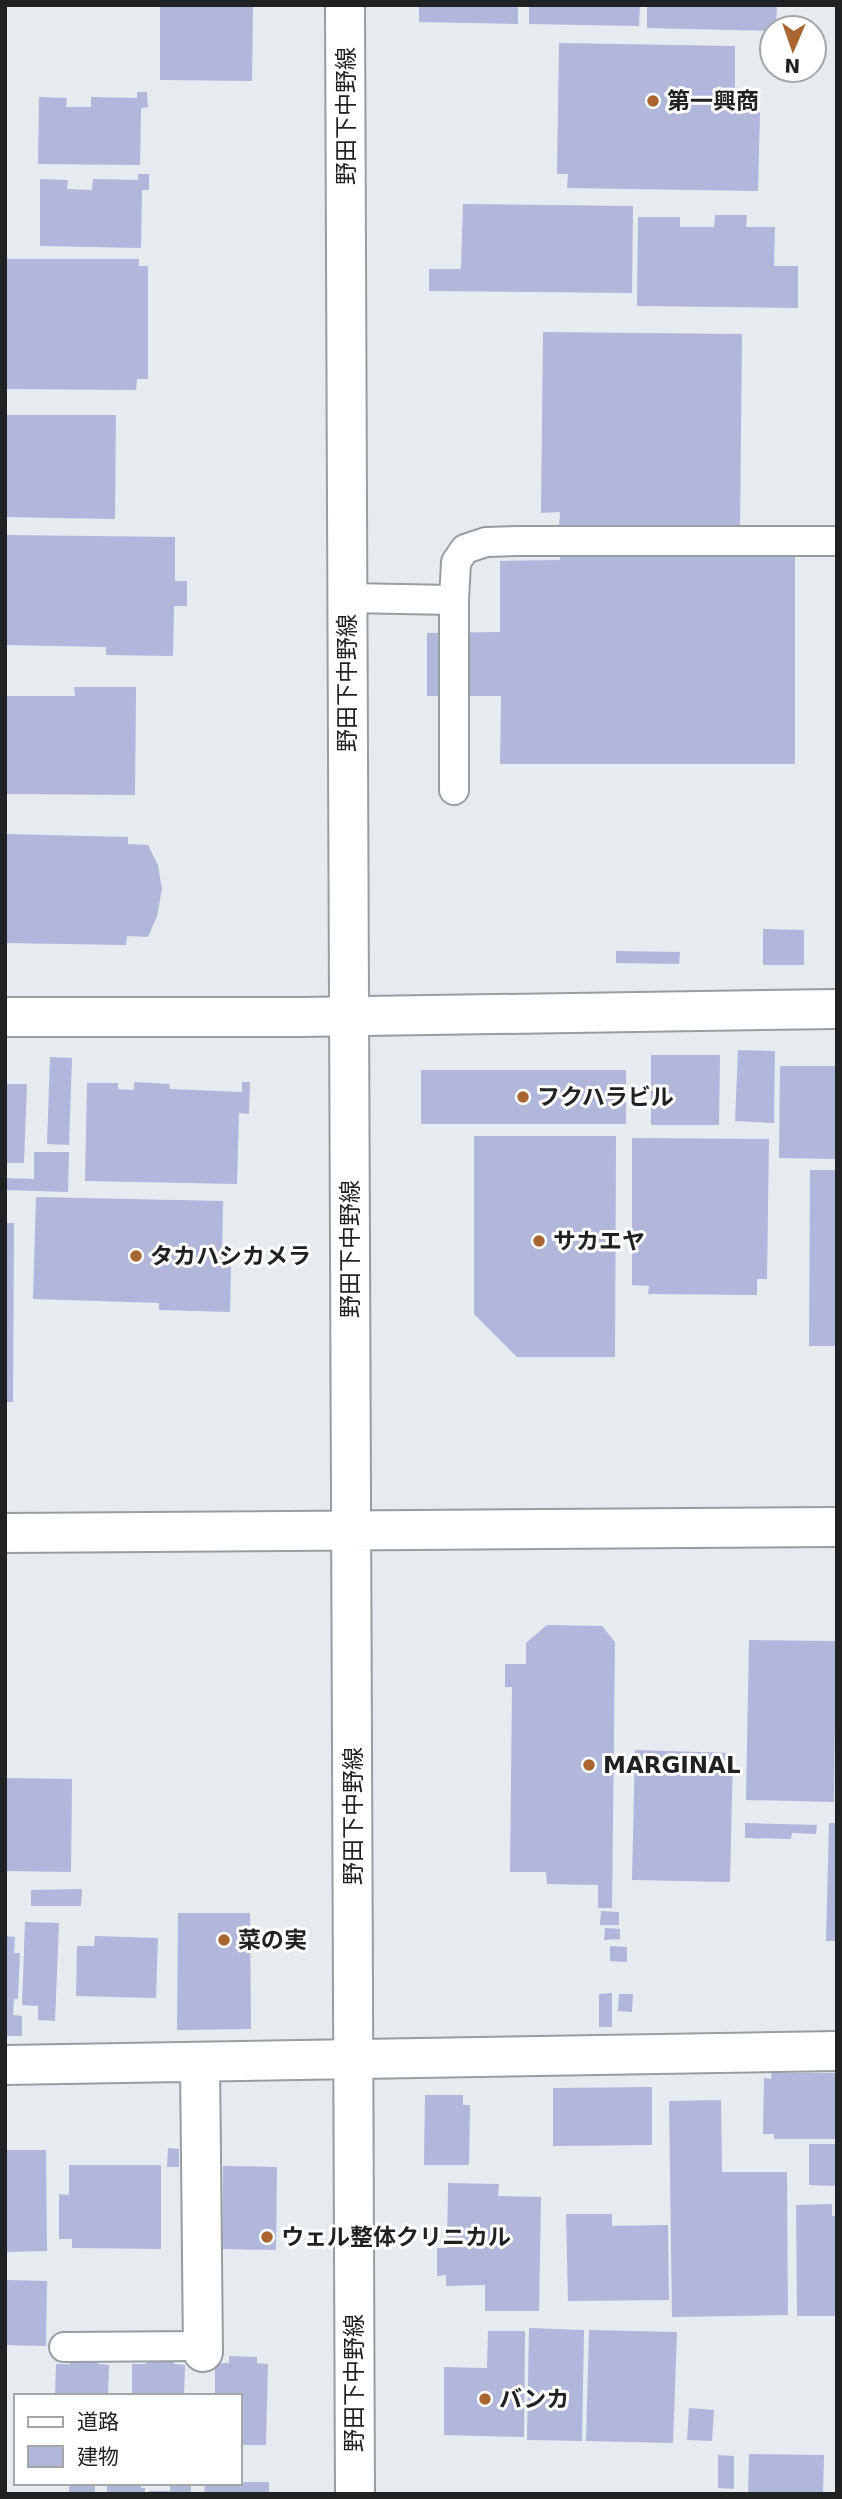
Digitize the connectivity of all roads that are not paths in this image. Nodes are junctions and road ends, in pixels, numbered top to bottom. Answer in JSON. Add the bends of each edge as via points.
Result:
{"nodes":[{"id":1,"x":345,"y":5,"type":"edge"},
{"id":2,"x":837,"y":541,"type":"edge"},
{"id":3,"x":347,"y":598,"type":"junction"},
{"id":4,"x":454,"y":600,"type":"junction"},
{"id":5,"x":454,"y":790,"type":"dead end"},
{"id":6,"x":837,"y":1009,"type":"edge"},
{"id":7,"x":348,"y":1016,"type":"junction"},
{"id":8,"x":5,"y":1017,"type":"edge"},
{"id":9,"x":837,"y":1527,"type":"edge"},
{"id":10,"x":352,"y":1531,"type":"junction"},
{"id":11,"x":5,"y":1533,"type":"edge"},
{"id":12,"x":837,"y":2051,"type":"edge"},
{"id":13,"x":352,"y":2059,"type":"junction"},
{"id":14,"x":200,"y":2062,"type":"junction"},
{"id":15,"x":5,"y":2065,"type":"edge"},
{"id":16,"x":64,"y":2347,"type":"dead end"},
{"id":17,"x":202,"y":2349,"type":"joint"},
{"id":18,"x":355,"y":2494,"type":"edge"}],
"edges":[{"from":1,"to":3,"type":"street","name":"野田下中野線"},
{"from":2,"to":4,"type":"lane","via":[[486,542],[465,549],[456,562]]},
{"from":3,"to":4,"type":"lane"},
{"from":3,"to":7,"type":"street","name":"野田下中野線"},
{"from":4,"to":5,"type":"lane"},
{"from":6,"to":7,"type":"street"},
{"from":7,"to":8,"type":"street"},
{"from":7,"to":10,"type":"street","name":"野田下中野線"},
{"from":9,"to":10,"type":"street"},
{"from":10,"to":11,"type":"street"},
{"from":10,"to":13,"type":"street","name":"野田下中野線"},
{"from":12,"to":13,"type":"street"},
{"from":13,"to":14,"type":"street"},
{"from":13,"to":18,"type":"street","name":"野田下中野線"},
{"from":14,"to":15,"type":"street"},
{"from":14,"to":17,"type":"street"},
{"from":16,"to":17,"type":"lane"}]}
